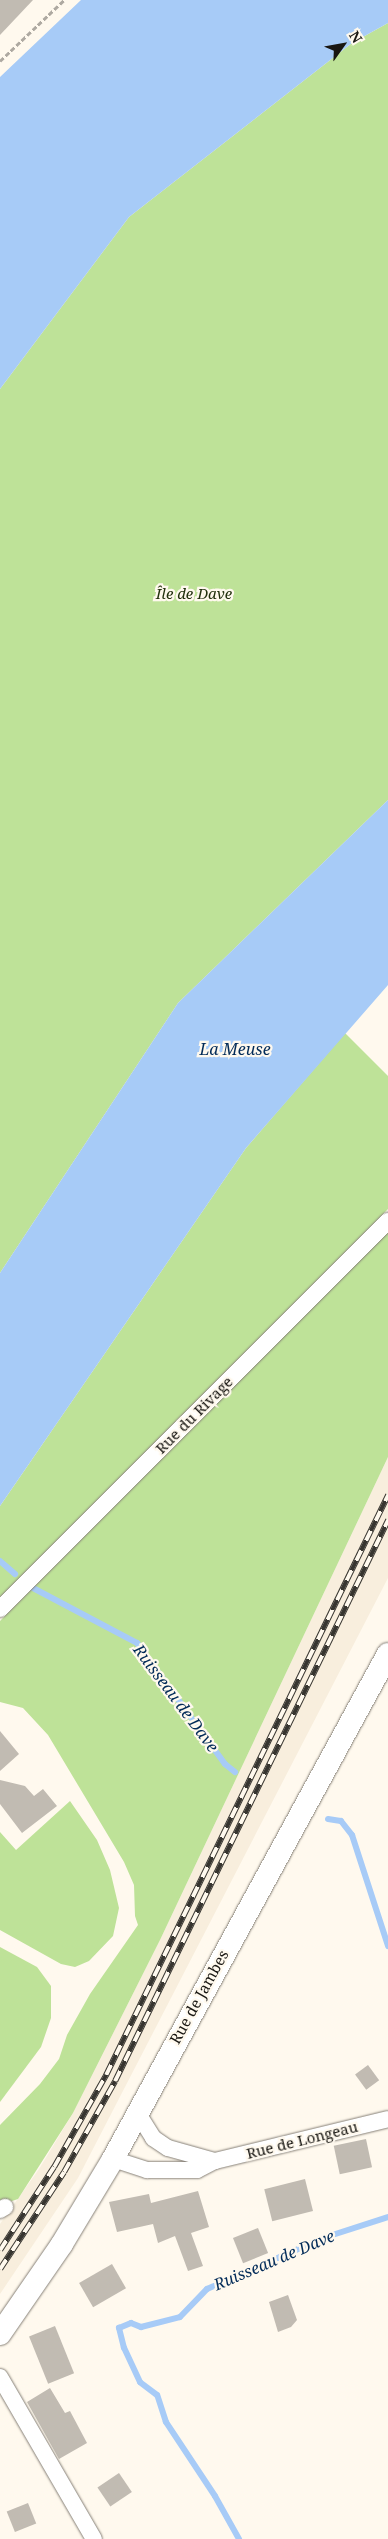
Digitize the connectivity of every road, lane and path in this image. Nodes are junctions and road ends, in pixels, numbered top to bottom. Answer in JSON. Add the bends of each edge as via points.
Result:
{"nodes":[{"id":1,"x":64,"y":0,"type":"edge"},
{"id":2,"x":0,"y":61,"type":"edge"},
{"id":3,"x":388,"y":1221,"type":"edge"},
{"id":4,"x":0,"y":1609,"type":"edge"},
{"id":5,"x":388,"y":1654,"type":"edge"},
{"id":6,"x":136,"y":2112,"type":"junction"},
{"id":7,"x":388,"y":2119,"type":"edge"},
{"id":8,"x":113,"y":2159,"type":"junction"},
{"id":9,"x":215,"y":2161,"type":"junction"},
{"id":10,"x":0,"y":2334,"type":"edge"},
{"id":11,"x":0,"y":2377,"type":"edge"},
{"id":12,"x":94,"y":2539,"type":"edge"}],
"edges":[{"from":1,"to":2,"type":"path"},
{"from":3,"to":4,"type":"street","name":"Rue du Rivage"},
{"from":5,"to":6,"type":"main road","name":"Rue de Jambes"},
{"from":6,"to":8,"type":"main road","name":"Rue de Jambes"},
{"from":6,"to":9,"type":"street","name":"Rue de Longeau","via":[[153,2138],[168,2148]]},
{"from":7,"to":9,"type":"street","name":"Rue de Longeau"},
{"from":8,"to":9,"type":"street","name":"Rue de Longeau","via":[[147,2170],[172,2172],[197,2170]]},
{"from":8,"to":10,"type":"main road","name":"Rue de Jambes","via":[[62,2244]]},
{"from":11,"to":12,"type":"street"}]}
